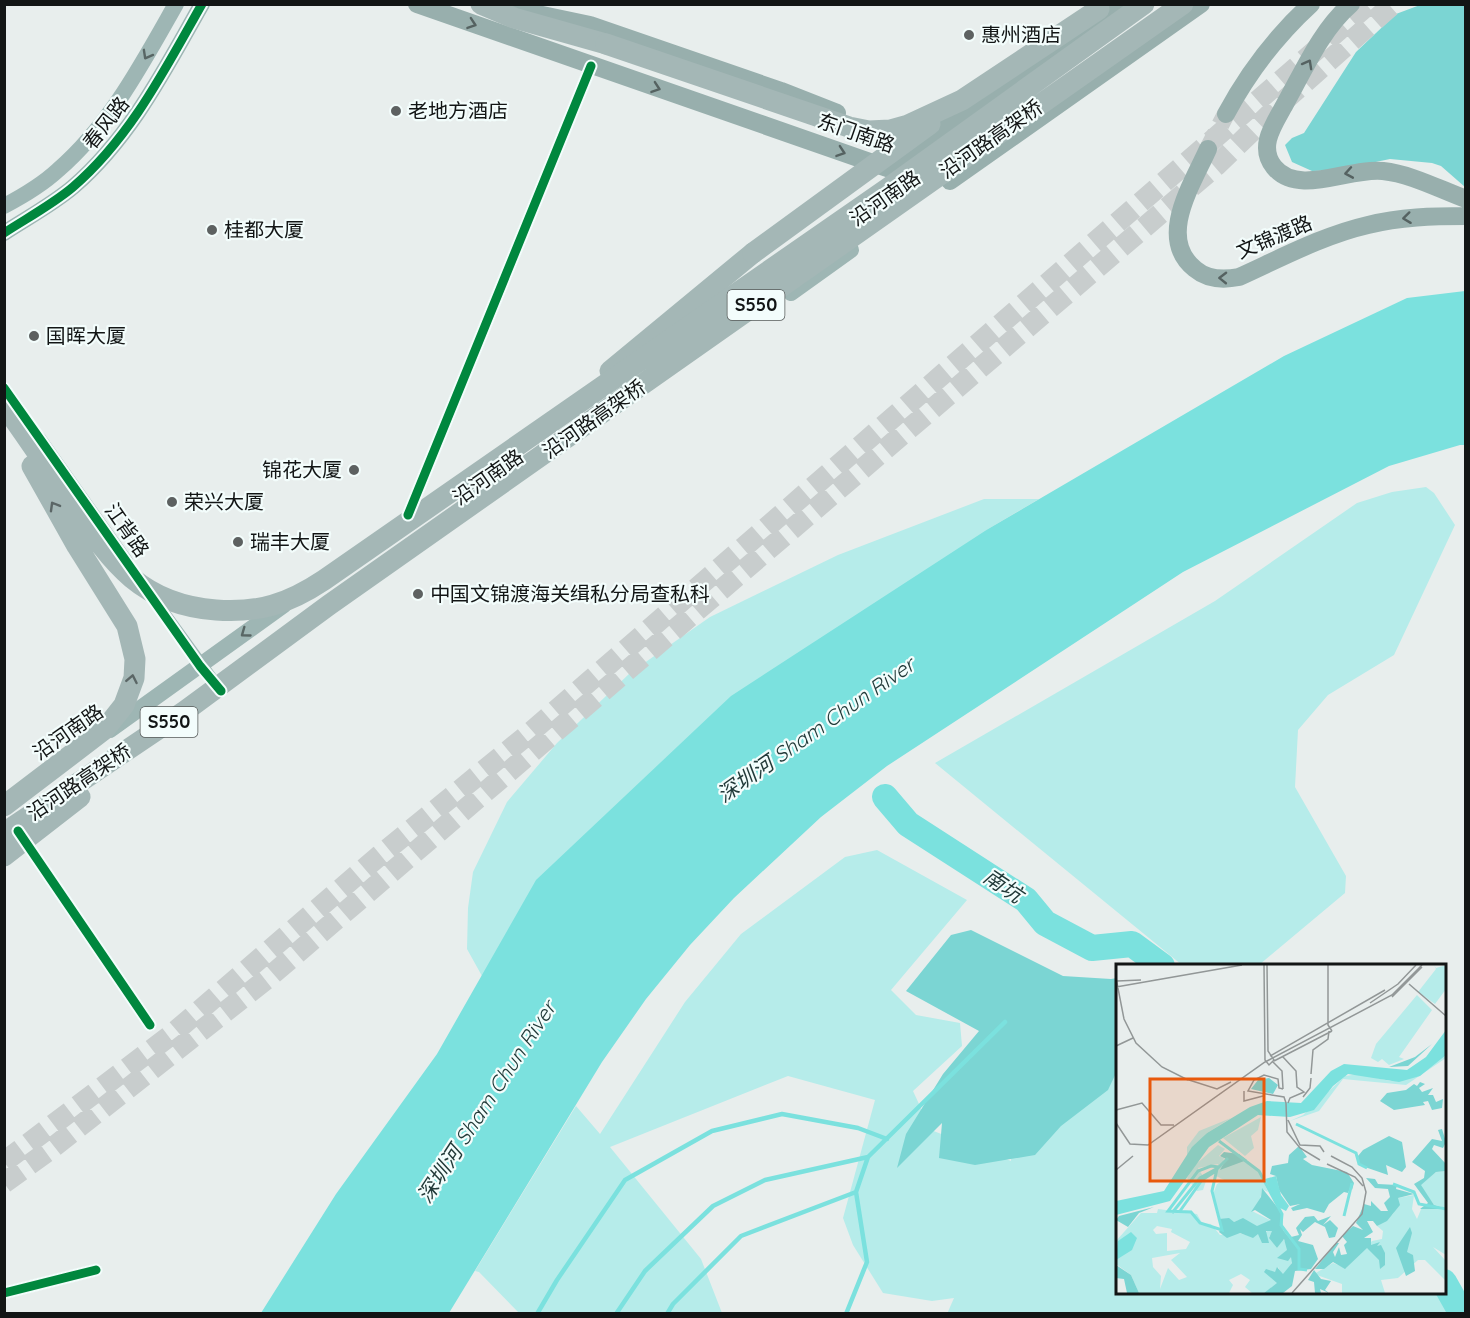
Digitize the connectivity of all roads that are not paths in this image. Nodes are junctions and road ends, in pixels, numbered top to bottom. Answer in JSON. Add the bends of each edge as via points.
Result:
{"nodes":[{"id":1,"x":176,"y":4,"type":"edge"},
{"id":2,"x":202,"y":4,"type":"edge"},
{"id":3,"x":417,"y":4,"type":"edge"},
{"id":4,"x":481,"y":4,"type":"edge"},
{"id":5,"x":494,"y":4,"type":"edge"},
{"id":6,"x":1122,"y":4,"type":"edge"},
{"id":7,"x":1144,"y":4,"type":"edge"},
{"id":8,"x":1182,"y":4,"type":"edge"},
{"id":9,"x":1201,"y":4,"type":"edge"},
{"id":10,"x":1311,"y":4,"type":"edge"},
{"id":11,"x":1351,"y":4,"type":"edge"},
{"id":12,"x":1102,"y":7,"type":"edge"},
{"id":13,"x":591,"y":66,"type":"junction"},
{"id":14,"x":962,"y":100,"type":"junction"},
{"id":15,"x":1226,"y":114,"type":"tunnel mouth"},
{"id":16,"x":920,"y":145,"type":"junction"},
{"id":17,"x":1208,"y":149,"type":"tunnel mouth"},
{"id":18,"x":888,"y":178,"type":"junction"},
{"id":19,"x":950,"y":181,"type":"junction"},
{"id":20,"x":1466,"y":199,"type":"edge"},
{"id":21,"x":4,"y":206,"type":"edge"},
{"id":22,"x":1466,"y":216,"type":"edge"},
{"id":23,"x":4,"y":232,"type":"edge"},
{"id":24,"x":610,"y":371,"type":"junction"},
{"id":25,"x":4,"y":388,"type":"edge"},
{"id":26,"x":4,"y":405,"type":"edge"},
{"id":27,"x":4,"y":411,"type":"edge"},
{"id":28,"x":408,"y":515,"type":"junction"},
{"id":29,"x":200,"y":666,"type":"junction"},
{"id":30,"x":221,"y":692,"type":"junction"},
{"id":31,"x":185,"y":711,"type":"junction"},
{"id":32,"x":4,"y":805,"type":"edge"},
{"id":33,"x":9,"y":835,"type":"edge"},
{"id":34,"x":4,"y":856,"type":"edge"},
{"id":35,"x":150,"y":1026,"type":"dead end"},
{"id":36,"x":96,"y":1270,"type":"dead end"},
{"id":37,"x":4,"y":1293,"type":"edge"}],
"edges":[{"from":1,"to":21,"type":"main road","name":"春风路","one_way":true,"via":[[138,72],[89,140],[57,171]]},
{"from":2,"to":23,"type":"main road","name":"春风路","via":[[157,84],[105,155],[72,188]]},
{"from":3,"to":13,"type":"main road","name":"东门南路","one_way":true},
{"from":4,"to":14,"type":"highway","bridge":true,"via":[[849,127],[890,130]]},
{"from":5,"to":16,"type":"main road","name":"东门南路","via":[[590,25],[781,91]]},
{"from":6,"to":16,"type":"main road","name":"沿河南路"},
{"from":7,"to":18,"type":"highway","name":"沿河路高架桥","number":"S550","bridge":true},
{"from":8,"to":31,"type":"highway","name":"沿河路高架桥","number":"S550","bridge":true,"via":[[329,605]]},
{"from":9,"to":19,"type":"main road","name":"沿河南路"},
{"from":10,"to":15,"type":"main road","via":[[1264,54]]},
{"from":20,"to":11,"type":"main road","name":"文锦渡路","one_way":true,"via":[[1381,170],[1305,182],[1286,177],[1271,163],[1267,147],[1271,129],[1321,40]]},
{"from":12,"to":14,"type":"highway","bridge":true},
{"from":12,"to":18,"type":"highway","bridge":true},
{"from":13,"to":18,"type":"main road","name":"东门南路","one_way":true},
{"from":13,"to":28,"type":"street"},
{"from":14,"to":24,"type":"highway","bridge":true,"via":[[753,253]]},
{"from":16,"to":18,"type":"main road","name":"沿河南路"},
{"from":16,"to":19,"type":"main road","name":"东门南路","via":[[937,159]]},
{"from":22,"to":17,"type":"main road","name":"文锦渡路","one_way":true,"via":[[1409,218],[1367,225],[1239,277],[1214,278],[1202,274],[1186,260],[1177,228],[1183,204]]},
{"from":18,"to":19,"type":"main road","name":"东门南路","via":[[916,175]]},
{"from":18,"to":24,"type":"main road","name":"沿河南路"},
{"from":18,"to":26,"type":"highway","name":"沿河路高架桥","number":"S550","bridge":true,"via":[[324,580],[269,607],[231,611],[189,606],[140,585],[102,548]]},
{"from":19,"to":30,"type":"main road","name":"沿河南路"},
{"from":24,"to":28,"type":"main road","name":"沿河南路"},
{"from":25,"to":29,"type":"street","name":"江背路"},
{"from":32,"to":27,"type":"highway","one_way":true,"bridge":true,"via":[[116,717],[134,678],[135,659],[121,614],[76,546]]},
{"from":28,"to":29,"type":"main road","name":"沿河南路","one_way":true},
{"from":29,"to":30,"type":"street","name":"江背路"},
{"from":29,"to":32,"type":"main road","name":"沿河南路"},
{"from":30,"to":33,"type":"main road","name":"沿河南路"},
{"from":31,"to":33,"type":"highway","name":"沿河路高架桥","number":"S550","bridge":true},
{"from":31,"to":34,"type":"highway","bridge":true},
{"from":33,"to":35,"type":"street"},
{"from":36,"to":37,"type":"street"}]}
